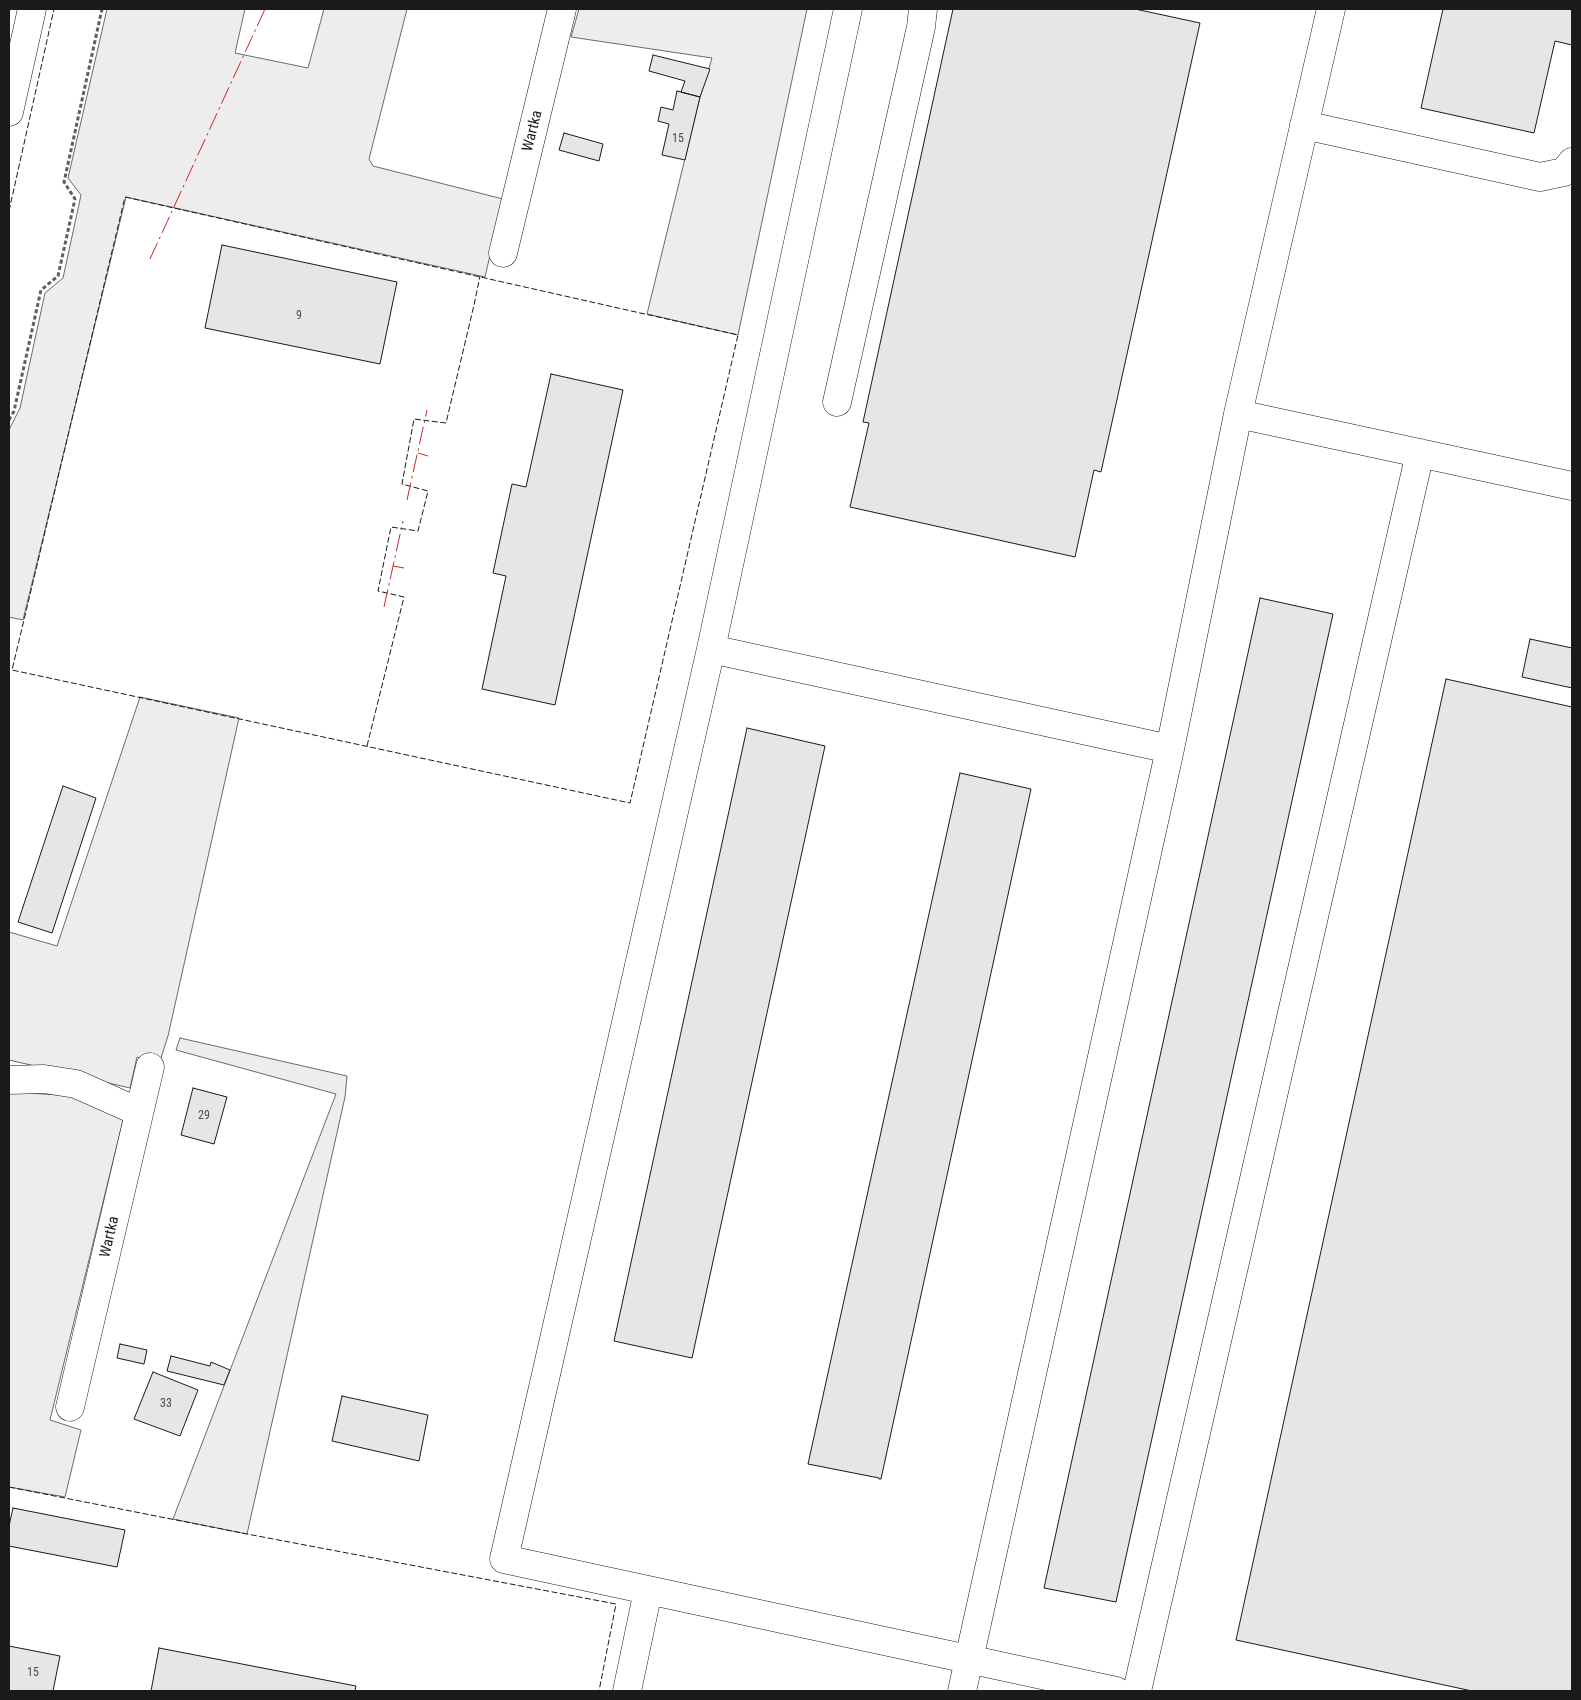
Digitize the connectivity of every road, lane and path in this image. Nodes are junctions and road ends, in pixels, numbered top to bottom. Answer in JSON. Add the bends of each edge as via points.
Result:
{"nodes":[{"id":1,"x":32,"y":9,"type":"edge"},
{"id":2,"x":102,"y":9,"type":"edge"},
{"id":3,"x":562,"y":9,"type":"edge"},
{"id":4,"x":848,"y":9,"type":"edge"},
{"id":5,"x":924,"y":9,"type":"edge"},
{"id":6,"x":1331,"y":9,"type":"edge"},
{"id":7,"x":9,"y":112,"type":"edge"},
{"id":8,"x":1304,"y":126,"type":"junction"},
{"id":9,"x":1572,"y":162,"type":"edge"},
{"id":10,"x":503,"y":254,"type":"dead end"},
{"id":11,"x":837,"y":402,"type":"dead end"},
{"id":12,"x":1238,"y":414,"type":"junction"},
{"id":13,"x":9,"y":420,"type":"edge"},
{"id":14,"x":1420,"y":453,"type":"junction"},
{"id":15,"x":1572,"y":486,"type":"edge"},
{"id":16,"x":712,"y":649,"type":"junction"},
{"id":17,"x":1170,"y":749,"type":"junction"},
{"id":18,"x":150,"y":1067,"type":"dead end"},
{"id":19,"x":9,"y":1080,"type":"edge"},
{"id":20,"x":139,"y":1112,"type":"junction"},
{"id":21,"x":70,"y":1407,"type":"dead end"},
{"id":22,"x":648,"y":1591,"type":"junction"},
{"id":23,"x":969,"y":1660,"type":"junction"},
{"id":24,"x":627,"y":1691,"type":"edge"},
{"id":25,"x":962,"y":1691,"type":"edge"},
{"id":26,"x":1116,"y":1691,"type":"edge"},
{"id":27,"x":1137,"y":1691,"type":"edge"}],
"edges":[{"from":1,"to":7,"type":"street"},
{"from":2,"to":13,"type":"path","via":[[64,182],[75,199],[58,276],[41,290],[14,411]]},
{"from":3,"to":10,"type":"street","name":"Wartka"},
{"from":4,"to":16,"type":"street"},
{"from":5,"to":11,"type":"street"},
{"from":6,"to":8,"type":"street"},
{"from":8,"to":9,"type":"street","via":[[1540,177],[1564,172]]},
{"from":8,"to":12,"type":"street"},
{"from":12,"to":14,"type":"street"},
{"from":12,"to":17,"type":"street"},
{"from":14,"to":15,"type":"street"},
{"from":14,"to":27,"type":"street"},
{"from":16,"to":17,"type":"street"},
{"from":16,"to":22,"type":"street","via":[[504,1559]]},
{"from":17,"to":23,"type":"street"},
{"from":18,"to":20,"type":"street","name":"Wartka"},
{"from":19,"to":20,"type":"street","via":[[44,1079],[76,1084]]},
{"from":20,"to":21,"type":"street","name":"Wartka"},
{"from":22,"to":23,"type":"street"},
{"from":22,"to":24,"type":"street"},
{"from":23,"to":25,"type":"street"},
{"from":23,"to":26,"type":"street"}]}
